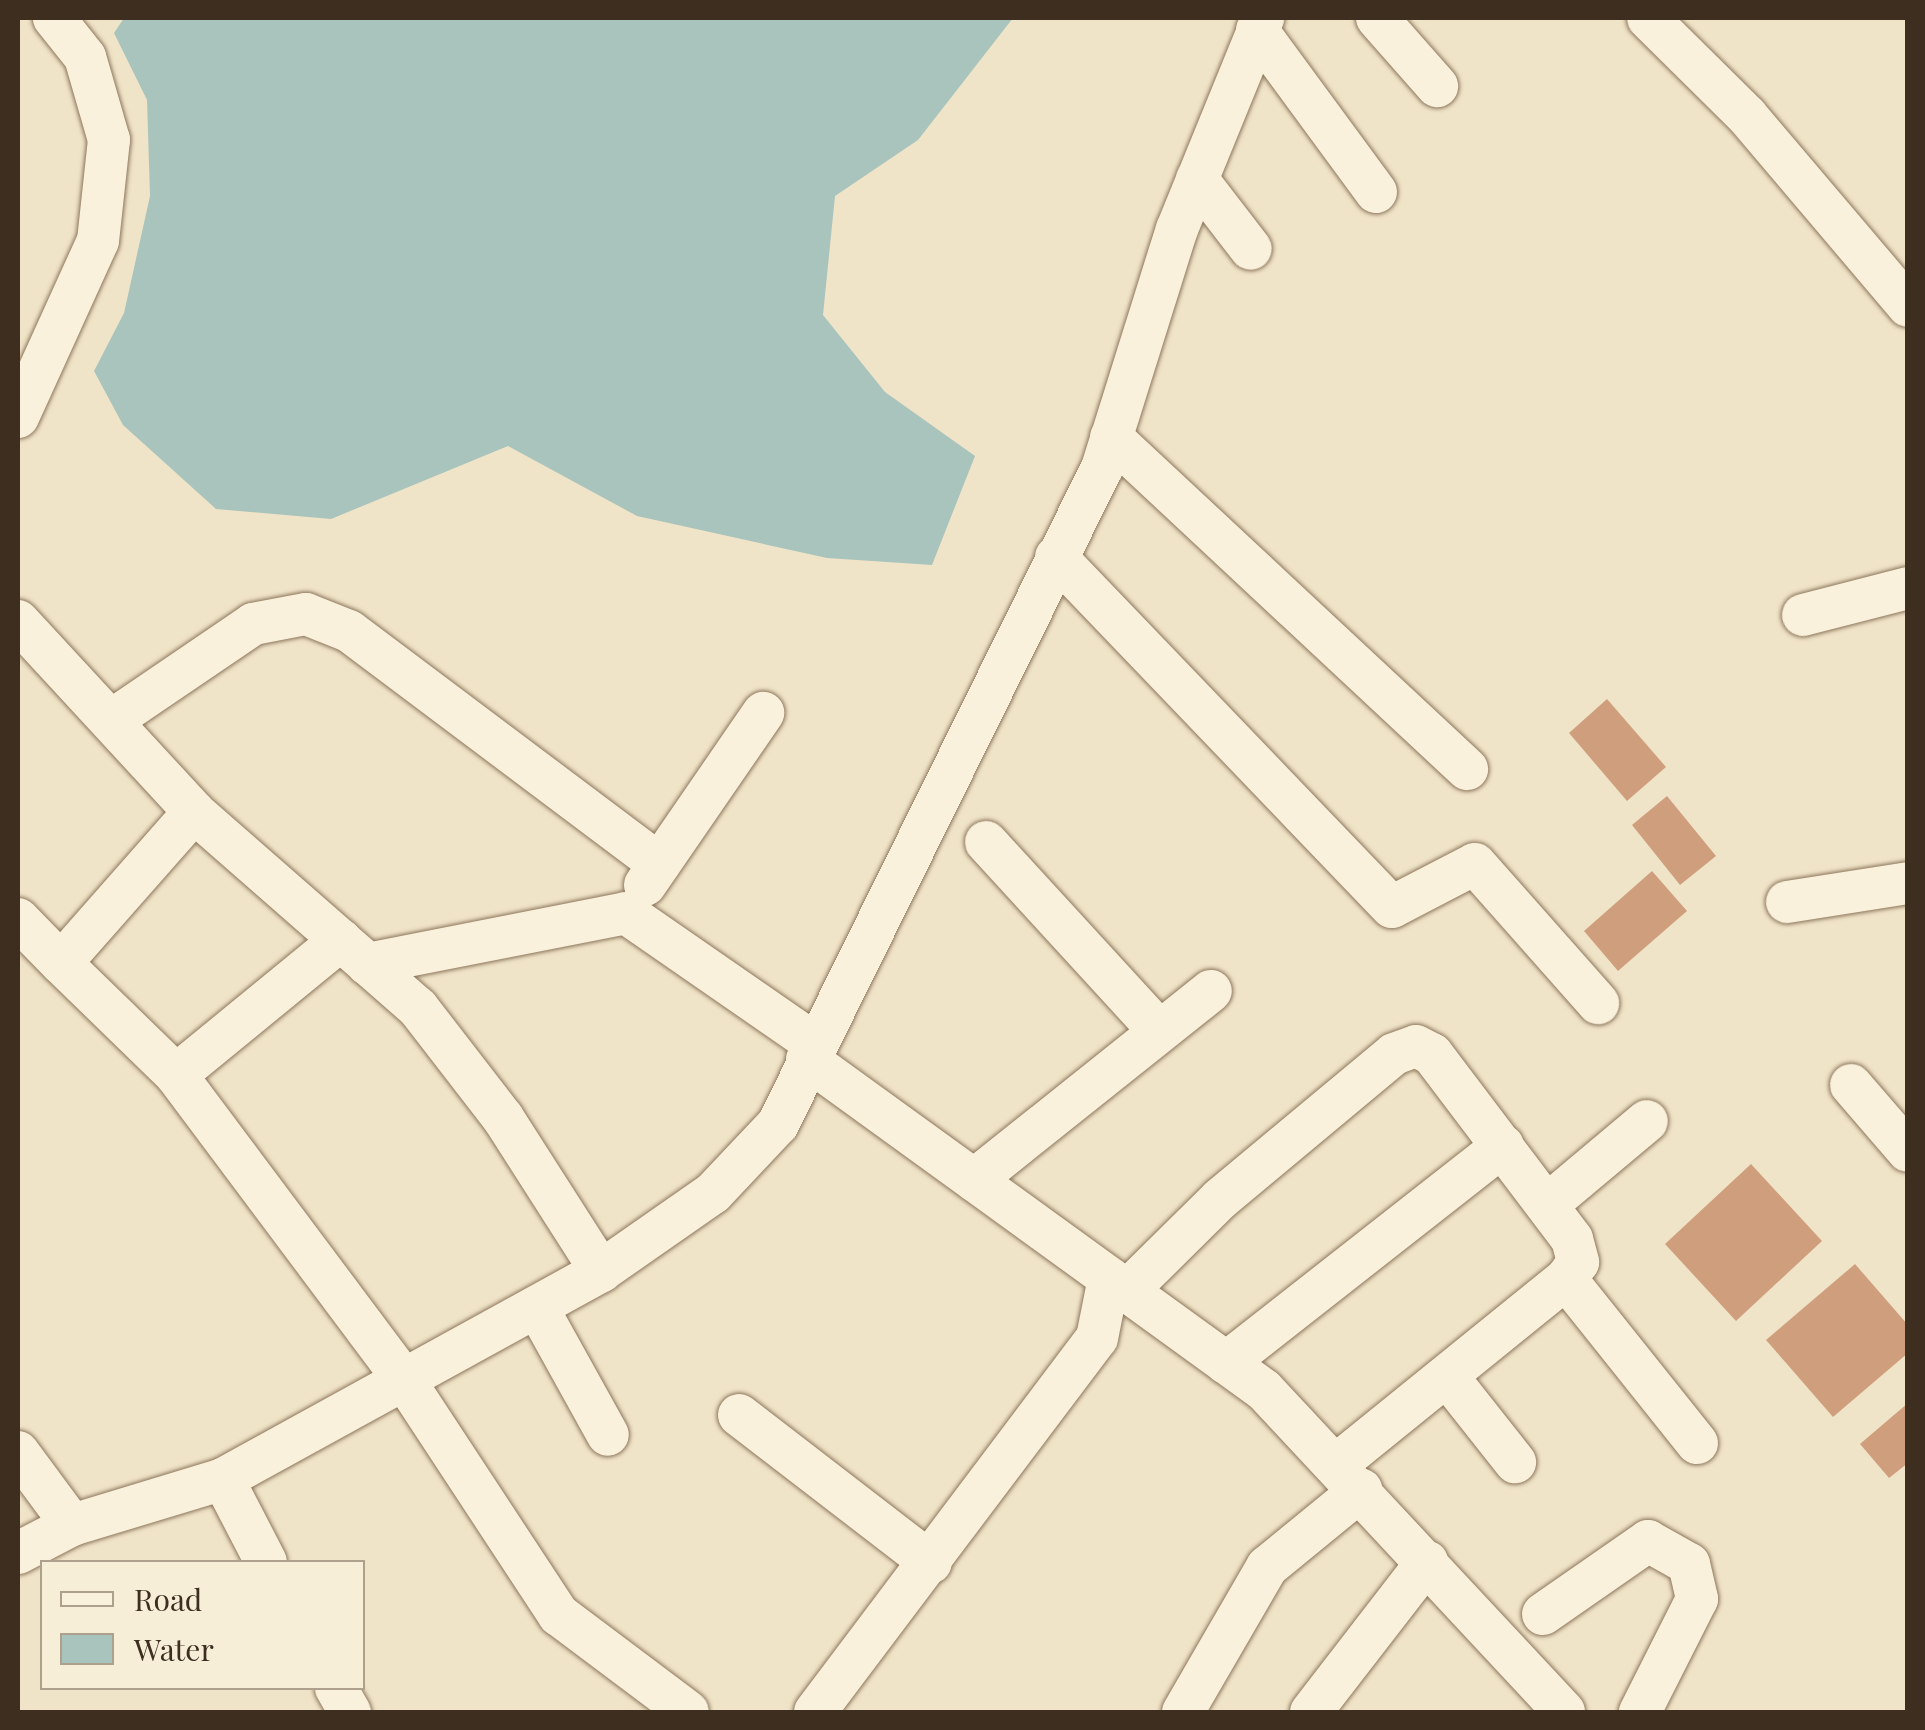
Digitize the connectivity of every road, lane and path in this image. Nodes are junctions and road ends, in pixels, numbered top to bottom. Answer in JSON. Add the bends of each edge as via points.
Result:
{"nodes":[{"id":1,"x":54,"y":18,"type":"edge"},
{"id":2,"x":1376,"y":18,"type":"edge"},
{"id":3,"x":1648,"y":18,"type":"edge"},
{"id":4,"x":1260,"y":24,"type":"edge"},
{"id":5,"x":1437,"y":86,"type":"dead end"},
{"id":6,"x":1197,"y":180,"type":"junction"},
{"id":7,"x":1376,"y":192,"type":"dead end"},
{"id":8,"x":1251,"y":249,"type":"dead end"},
{"id":9,"x":1908,"y":306,"type":"edge"},
{"id":10,"x":31,"y":348,"type":"edge"},
{"id":11,"x":18,"y":417,"type":"edge"},
{"id":12,"x":1111,"y":438,"type":"junction"},
{"id":13,"x":1056,"y":556,"type":"junction"},
{"id":14,"x":1908,"y":588,"type":"edge"},
{"id":15,"x":1803,"y":615,"type":"dead end"},
{"id":16,"x":18,"y":622,"type":"edge"},
{"id":17,"x":764,"y":713,"type":"dead end"},
{"id":18,"x":112,"y":720,"type":"junction"},
{"id":19,"x":1468,"y":769,"type":"dead end"},
{"id":20,"x":194,"y":812,"type":"junction"},
{"id":21,"x":986,"y":842,"type":"dead end"},
{"id":22,"x":659,"y":864,"type":"junction"},
{"id":23,"x":1908,"y":883,"type":"edge"},
{"id":24,"x":1787,"y":902,"type":"dead end"},
{"id":25,"x":626,"y":913,"type":"junction"},
{"id":26,"x":18,"y":920,"type":"edge"},
{"id":27,"x":354,"y":952,"type":"junction"},
{"id":28,"x":61,"y":964,"type":"junction"},
{"id":29,"x":1211,"y":991,"type":"dead end"},
{"id":30,"x":1598,"y":1003,"type":"dead end"},
{"id":31,"x":1158,"y":1030,"type":"junction"},
{"id":32,"x":810,"y":1051,"type":"junction"},
{"id":33,"x":176,"y":1076,"type":"junction"},
{"id":34,"x":1851,"y":1085,"type":"dead end"},
{"id":35,"x":1647,"y":1121,"type":"dead end"},
{"id":36,"x":1502,"y":1146,"type":"junction"},
{"id":37,"x":1908,"y":1151,"type":"edge"},
{"id":38,"x":974,"y":1180,"type":"junction"},
{"id":39,"x":1548,"y":1204,"type":"junction"},
{"id":40,"x":601,"y":1271,"type":"junction"},
{"id":41,"x":1566,"y":1279,"type":"junction"},
{"id":42,"x":1118,"y":1284,"type":"junction"},
{"id":43,"x":538,"y":1307,"type":"junction"},
{"id":44,"x":1226,"y":1363,"type":"junction"},
{"id":45,"x":1446,"y":1376,"type":"junction"},
{"id":46,"x":405,"y":1381,"type":"junction"},
{"id":47,"x":739,"y":1415,"type":"dead end"},
{"id":48,"x":608,"y":1435,"type":"dead end"},
{"id":49,"x":1697,"y":1443,"type":"dead end"},
{"id":50,"x":18,"y":1452,"type":"edge"},
{"id":51,"x":1516,"y":1462,"type":"dead end"},
{"id":52,"x":223,"y":1478,"type":"junction"},
{"id":53,"x":1349,"y":1478,"type":"junction"},
{"id":54,"x":47,"y":1546,"type":"edge"},
{"id":55,"x":265,"y":1560,"type":"edge"},
{"id":56,"x":1427,"y":1562,"type":"junction"},
{"id":57,"x":930,"y":1563,"type":"junction"},
{"id":58,"x":1544,"y":1614,"type":"dead end"},
{"id":59,"x":337,"y":1690,"type":"edge"},
{"id":60,"x":350,"y":1712,"type":"edge"},
{"id":61,"x":688,"y":1712,"type":"edge"},
{"id":62,"x":815,"y":1712,"type":"edge"},
{"id":63,"x":1183,"y":1712,"type":"edge"},
{"id":64,"x":1311,"y":1712,"type":"edge"},
{"id":65,"x":1564,"y":1712,"type":"edge"},
{"id":66,"x":1640,"y":1712,"type":"edge"}],
"edges":[{"from":1,"to":10,"type":"street","via":[[84,57],[108,140],[98,241]]},
{"from":2,"to":5,"type":"street"},
{"from":3,"to":9,"type":"street","via":[[1748,116]]},
{"from":4,"to":6,"type":"street"},
{"from":4,"to":7,"type":"street"},
{"from":6,"to":8,"type":"street"},
{"from":6,"to":12,"type":"street"},
{"from":10,"to":11,"type":"street"},
{"from":12,"to":13,"type":"street"},
{"from":12,"to":19,"type":"street"},
{"from":13,"to":30,"type":"street","via":[[1392,907],[1475,864]]},
{"from":13,"to":32,"type":"street"},
{"from":14,"to":15,"type":"street"},
{"from":16,"to":18,"type":"street"},
{"from":17,"to":22,"type":"street"},
{"from":18,"to":20,"type":"street"},
{"from":18,"to":22,"type":"street","via":[[252,624],[306,614],[349,630]]},
{"from":20,"to":27,"type":"street"},
{"from":20,"to":28,"type":"street"},
{"from":21,"to":31,"type":"street"},
{"from":22,"to":25,"type":"street"},
{"from":23,"to":24,"type":"street"},
{"from":25,"to":27,"type":"street"},
{"from":25,"to":32,"type":"street"},
{"from":26,"to":28,"type":"street"},
{"from":27,"to":33,"type":"street"},
{"from":27,"to":40,"type":"street","via":[[418,1008],[503,1118]]},
{"from":28,"to":33,"type":"street"},
{"from":29,"to":31,"type":"street"},
{"from":31,"to":38,"type":"street"},
{"from":32,"to":38,"type":"street"},
{"from":32,"to":40,"type":"street","via":[[778,1124],[712,1194]]},
{"from":33,"to":46,"type":"street"},
{"from":34,"to":37,"type":"street"},
{"from":35,"to":39,"type":"street"},
{"from":36,"to":39,"type":"street"},
{"from":36,"to":42,"type":"street","via":[[1432,1054],[1416,1046],[1394,1054]]},
{"from":36,"to":44,"type":"street"},
{"from":38,"to":42,"type":"street"},
{"from":39,"to":41,"type":"street","via":[[1578,1262]]},
{"from":40,"to":43,"type":"street"},
{"from":41,"to":45,"type":"street"},
{"from":41,"to":49,"type":"street"},
{"from":42,"to":44,"type":"street"},
{"from":42,"to":57,"type":"street","via":[[1097,1338]]},
{"from":43,"to":46,"type":"street"},
{"from":43,"to":48,"type":"street"},
{"from":44,"to":53,"type":"street"},
{"from":45,"to":51,"type":"street"},
{"from":45,"to":53,"type":"street"},
{"from":46,"to":52,"type":"street"},
{"from":46,"to":61,"type":"street","via":[[559,1615]]},
{"from":47,"to":57,"type":"street"},
{"from":50,"to":54,"type":"street"},
{"from":52,"to":54,"type":"street"},
{"from":52,"to":55,"type":"street"},
{"from":53,"to":56,"type":"street"},
{"from":53,"to":63,"type":"street","via":[[1267,1567]]},
{"from":56,"to":64,"type":"street"},
{"from":56,"to":65,"type":"street"},
{"from":57,"to":62,"type":"street"},
{"from":58,"to":66,"type":"street","via":[[1648,1541],[1690,1564],[1697,1599]]},
{"from":59,"to":60,"type":"street"}]}
